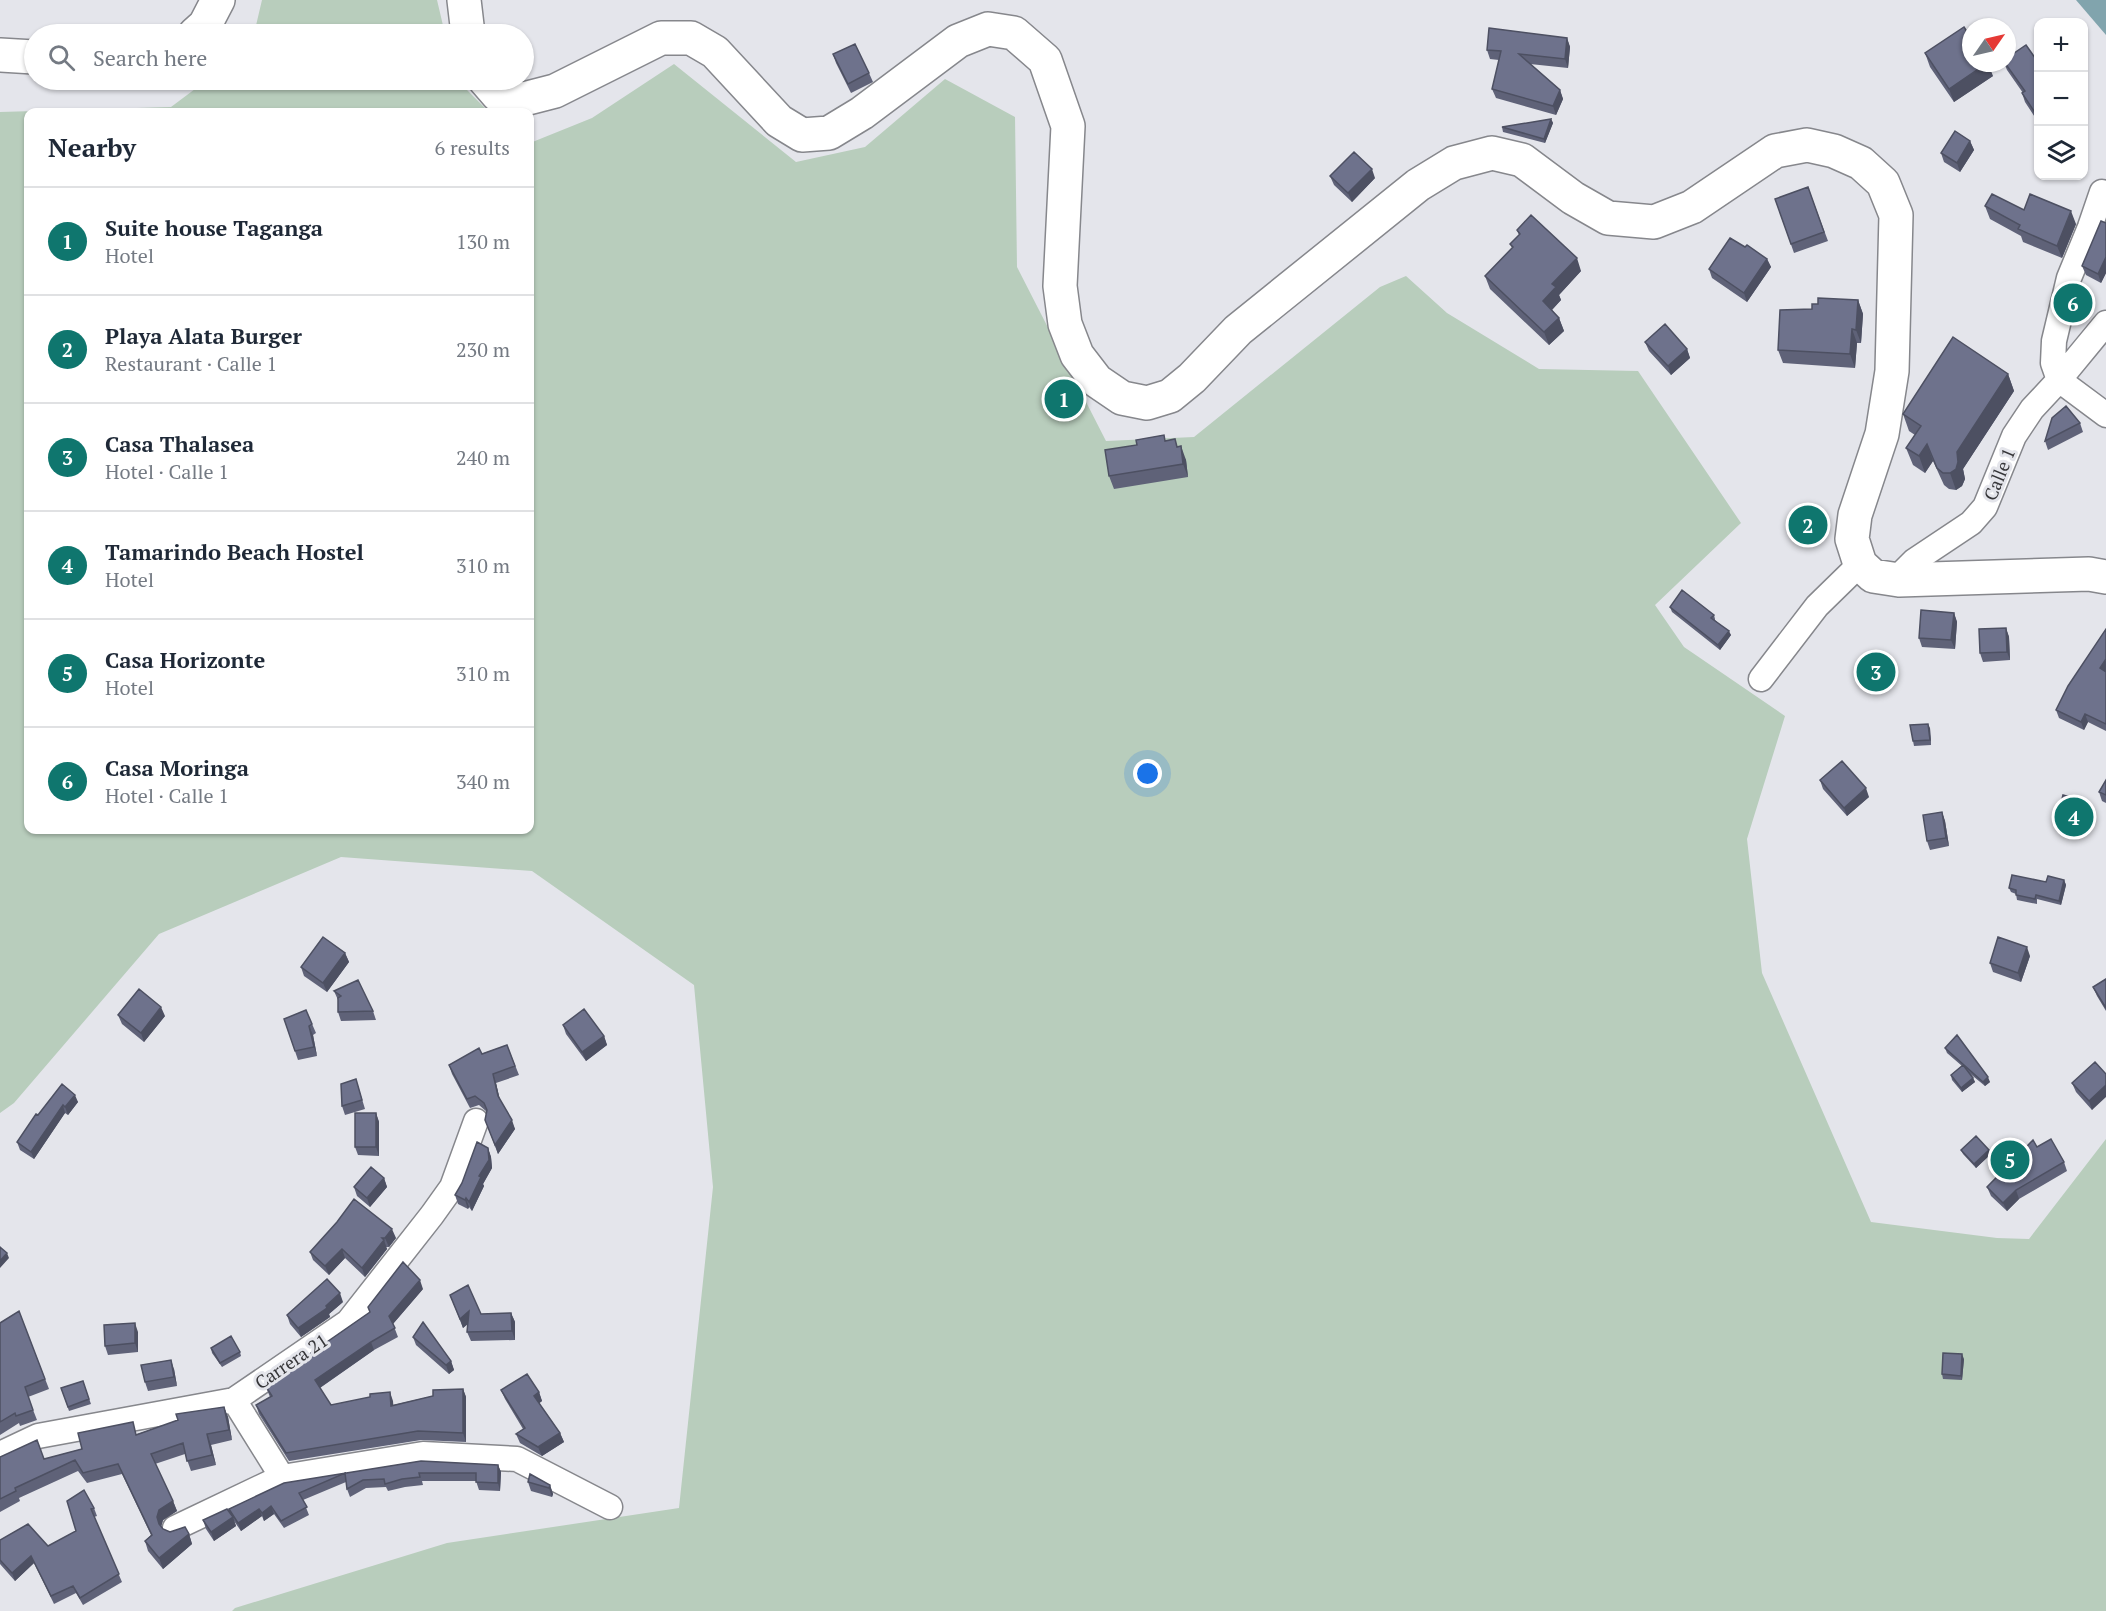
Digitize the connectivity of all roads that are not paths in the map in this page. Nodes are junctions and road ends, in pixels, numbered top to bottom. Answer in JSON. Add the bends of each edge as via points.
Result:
{"nodes":[{"id":1,"x":218,"y":0,"type":"edge"},
{"id":2,"x":464,"y":0,"type":"edge"},
{"id":3,"x":206,"y":24,"type":"edge"},
{"id":4,"x":467,"y":24,"type":"edge"},
{"id":5,"x":0,"y":56,"type":"edge"},
{"id":6,"x":24,"y":57,"type":"edge"},
{"id":7,"x":493,"y":90,"type":"edge"},
{"id":8,"x":2102,"y":192,"type":"dead end"},
{"id":9,"x":2106,"y":323,"type":"edge"},
{"id":10,"x":2059,"y":380,"type":"junction"},
{"id":11,"x":2106,"y":415,"type":"edge"},
{"id":12,"x":1860,"y":564,"type":"junction"},
{"id":13,"x":2106,"y":577,"type":"edge"},
{"id":14,"x":1899,"y":580,"type":"junction"},
{"id":15,"x":1761,"y":679,"type":"dead end"},
{"id":16,"x":476,"y":1121,"type":"dead end"},
{"id":17,"x":234,"y":1400,"type":"junction"},
{"id":18,"x":0,"y":1454,"type":"edge"},
{"id":19,"x":282,"y":1477,"type":"junction"},
{"id":20,"x":610,"y":1507,"type":"dead end"},
{"id":21,"x":175,"y":1528,"type":"edge"}],
"edges":[{"from":1,"to":3,"type":"street"},
{"from":2,"to":4,"type":"street"},
{"from":5,"to":6,"type":"street"},
{"from":7,"to":12,"type":"street","via":[[498,95],[524,99],[555,91],[661,38],[691,38],[715,52],[779,121],[802,135],[830,132],[862,113],[958,41],[988,29],[1014,33],[1045,60],[1068,126],[1060,286],[1065,324],[1077,355],[1097,381],[1122,398],[1147,403],[1170,396],[1238,330],[1418,185],[1454,163],[1492,153],[1522,160],[1608,218],[1654,222],[1692,207],[1775,151],[1806,145],[1834,151],[1861,163],[1883,183],[1896,215],[1892,371],[1882,434],[1855,514],[1852,539]]},
{"from":8,"to":10,"type":"street","via":[[2069,278],[2054,341],[2053,363]]},
{"from":9,"to":10,"type":"street","name":"Calle 1"},
{"from":10,"to":11,"type":"street"},
{"from":10,"to":14,"type":"street","name":"Calle 1","via":[[2014,436],[1985,507],[1971,523],[1914,561]]},
{"from":12,"to":14,"type":"street","via":[[1873,576]]},
{"from":12,"to":15,"type":"street","via":[[1817,606]]},
{"from":13,"to":14,"type":"street","via":[[2089,574]]},
{"from":16,"to":17,"type":"street","name":"Carrera 21","via":[[452,1187],[348,1322]]},
{"from":17,"to":18,"type":"street","name":"Carrera 21","via":[[39,1436]]},
{"from":17,"to":19,"type":"street"},
{"from":19,"to":20,"type":"street","via":[[423,1454],[517,1459]]},
{"from":19,"to":21,"type":"street"}]}
